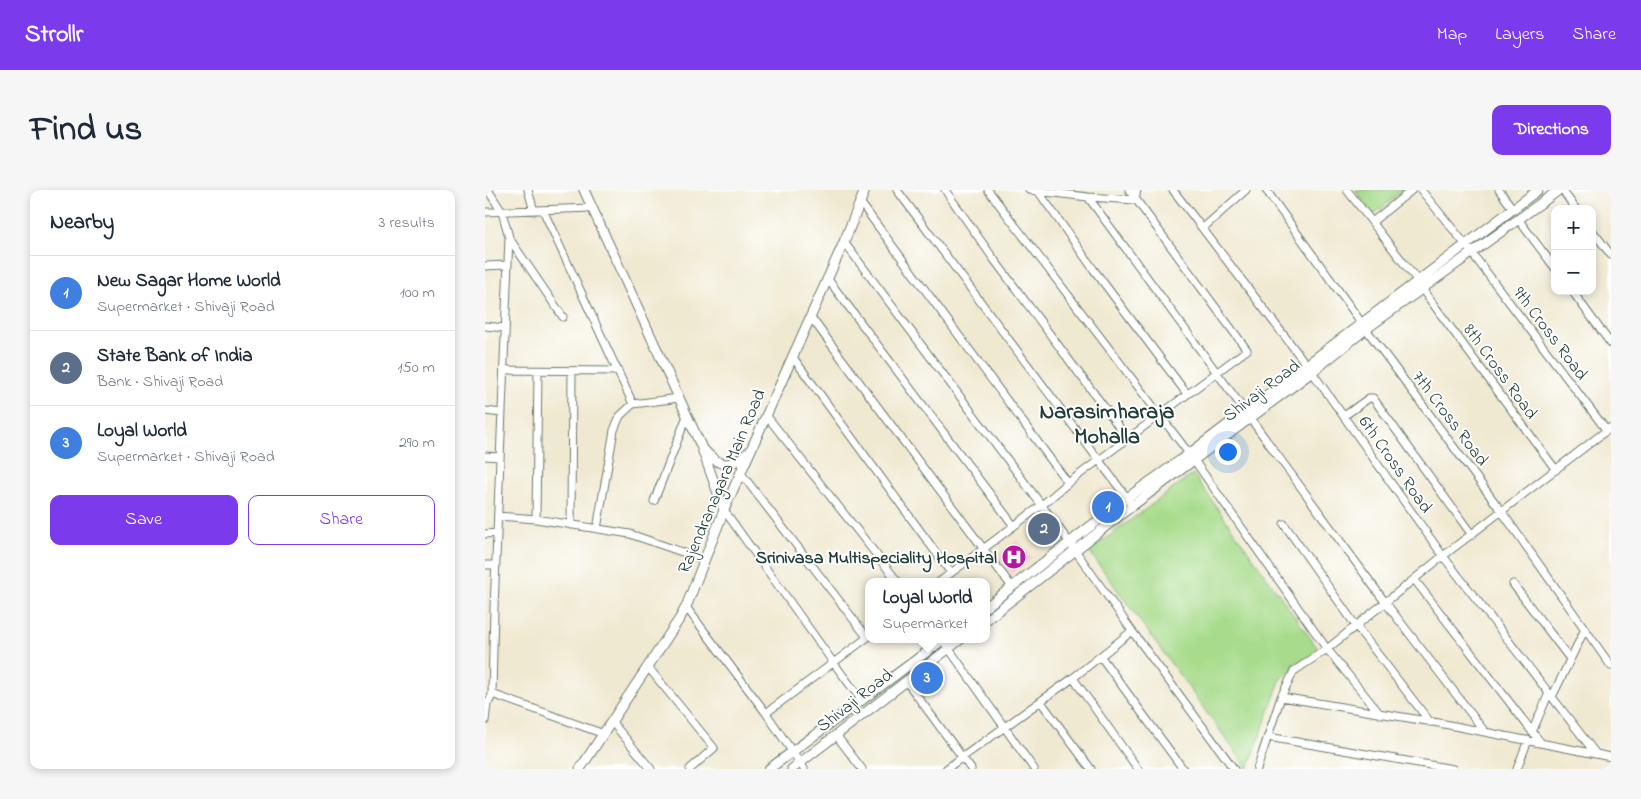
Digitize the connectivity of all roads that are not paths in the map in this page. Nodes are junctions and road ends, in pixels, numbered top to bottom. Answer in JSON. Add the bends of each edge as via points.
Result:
{"nodes":[{"id":1,"x":488,"y":190,"type":"edge"},
{"id":2,"x":527,"y":190,"type":"edge"},
{"id":3,"x":584,"y":190,"type":"edge"},
{"id":4,"x":865,"y":190,"type":"edge"},
{"id":5,"x":897,"y":190,"type":"edge"},
{"id":6,"x":945,"y":190,"type":"edge"},
{"id":7,"x":988,"y":190,"type":"edge"},
{"id":8,"x":1029,"y":190,"type":"edge"},
{"id":9,"x":1129,"y":190,"type":"edge"},
{"id":10,"x":1137,"y":190,"type":"edge"},
{"id":11,"x":1173,"y":190,"type":"edge"},
{"id":12,"x":1246,"y":190,"type":"edge"},
{"id":13,"x":1266,"y":190,"type":"edge"},
{"id":14,"x":1347,"y":190,"type":"edge"},
{"id":15,"x":1412,"y":190,"type":"edge"},
{"id":16,"x":1421,"y":190,"type":"edge"},
{"id":17,"x":1499,"y":190,"type":"edge"},
{"id":18,"x":1537,"y":190,"type":"edge"},
{"id":19,"x":1561,"y":190,"type":"edge"},
{"id":20,"x":1038,"y":191,"type":"junction"},
{"id":21,"x":1089,"y":197,"type":"junction"},
{"id":22,"x":1135,"y":200,"type":"junction"},
{"id":23,"x":860,"y":202,"type":"junction"},
{"id":24,"x":1573,"y":205,"type":"edge"},
{"id":25,"x":592,"y":208,"type":"junction"},
{"id":26,"x":1513,"y":209,"type":"junction"},
{"id":27,"x":543,"y":210,"type":"junction"},
{"id":28,"x":535,"y":211,"type":"junction"},
{"id":29,"x":485,"y":212,"type":"edge"},
{"id":30,"x":501,"y":212,"type":"junction"},
{"id":31,"x":1518,"y":219,"type":"junction"},
{"id":32,"x":1372,"y":222,"type":"junction"},
{"id":33,"x":1203,"y":228,"type":"junction"},
{"id":34,"x":1596,"y":235,"type":"edge"},
{"id":35,"x":509,"y":238,"type":"junction"},
{"id":36,"x":844,"y":242,"type":"junction"},
{"id":37,"x":1465,"y":244,"type":"junction"},
{"id":38,"x":1471,"y":254,"type":"junction"},
{"id":39,"x":1611,"y":255,"type":"edge"},
{"id":40,"x":1551,"y":263,"type":"edge"},
{"id":41,"x":507,"y":265,"type":"junction"},
{"id":42,"x":485,"y":266,"type":"edge"},
{"id":43,"x":827,"y":278,"type":"junction"},
{"id":44,"x":1417,"y":280,"type":"junction"},
{"id":45,"x":1423,"y":289,"type":"junction"},
{"id":46,"x":1575,"y":295,"type":"edge"},
{"id":47,"x":810,"y":316,"type":"junction"},
{"id":48,"x":563,"y":318,"type":"dead end"},
{"id":49,"x":485,"y":326,"type":"edge"},
{"id":50,"x":1364,"y":326,"type":"junction"},
{"id":51,"x":505,"y":328,"type":"junction"},
{"id":52,"x":1611,"y":344,"type":"edge"},
{"id":53,"x":792,"y":356,"type":"junction"},
{"id":54,"x":1306,"y":364,"type":"junction"},
{"id":55,"x":504,"y":370,"type":"junction"},
{"id":56,"x":539,"y":371,"type":"junction"},
{"id":57,"x":572,"y":371,"type":"junction"},
{"id":58,"x":618,"y":371,"type":"junction"},
{"id":59,"x":1217,"y":372,"type":"junction"},
{"id":60,"x":1312,"y":372,"type":"junction"},
{"id":61,"x":1187,"y":394,"type":"junction"},
{"id":62,"x":679,"y":398,"type":"junction"},
{"id":63,"x":633,"y":404,"type":"junction"},
{"id":64,"x":485,"y":411,"type":"edge"},
{"id":65,"x":502,"y":413,"type":"junction"},
{"id":66,"x":1249,"y":414,"type":"junction"},
{"id":67,"x":766,"y":415,"type":"junction"},
{"id":68,"x":1160,"y":415,"type":"junction"},
{"id":69,"x":687,"y":416,"type":"junction"},
{"id":70,"x":1344,"y":416,"type":"junction"},
{"id":71,"x":1609,"y":429,"type":"edge"},
{"id":72,"x":1128,"y":438,"type":"junction"},
{"id":73,"x":701,"y":446,"type":"junction"},
{"id":74,"x":750,"y":450,"type":"junction"},
{"id":75,"x":485,"y":456,"type":"edge"},
{"id":76,"x":499,"y":457,"type":"junction"},
{"id":77,"x":1191,"y":457,"type":"junction"},
{"id":78,"x":1099,"y":460,"type":"junction"},
{"id":79,"x":1556,"y":470,"type":"junction"},
{"id":80,"x":740,"y":472,"type":"junction"},
{"id":81,"x":1068,"y":483,"type":"junction"},
{"id":82,"x":1127,"y":498,"type":"junction"},
{"id":83,"x":654,"y":501,"type":"dead end"},
{"id":84,"x":1042,"y":505,"type":"junction"},
{"id":85,"x":1133,"y":506,"type":"junction"},
{"id":86,"x":724,"y":510,"type":"junction"},
{"id":87,"x":1502,"y":512,"type":"junction"},
{"id":88,"x":498,"y":516,"type":"junction"},
{"id":89,"x":536,"y":519,"type":"junction"},
{"id":90,"x":1284,"y":524,"type":"dead end"},
{"id":91,"x":571,"y":525,"type":"junction"},
{"id":92,"x":1014,"y":526,"type":"junction"},
{"id":93,"x":597,"y":529,"type":"junction"},
{"id":94,"x":497,"y":533,"type":"junction"},
{"id":95,"x":485,"y":534,"type":"edge"},
{"id":96,"x":1472,"y":535,"type":"junction"},
{"id":97,"x":1070,"y":543,"type":"junction"},
{"id":98,"x":983,"y":548,"type":"junction"},
{"id":99,"x":1076,"y":551,"type":"junction"},
{"id":100,"x":1443,"y":556,"type":"junction"},
{"id":101,"x":705,"y":560,"type":"junction"},
{"id":102,"x":485,"y":565,"type":"edge"},
{"id":103,"x":496,"y":565,"type":"junction"},
{"id":104,"x":951,"y":573,"type":"junction"},
{"id":105,"x":895,"y":578,"type":"edge"},
{"id":106,"x":944,"y":578,"type":"edge"},
{"id":107,"x":1414,"y":579,"type":"junction"},
{"id":108,"x":1513,"y":584,"type":"dead end"},
{"id":109,"x":1012,"y":587,"type":"junction"},
{"id":110,"x":1385,"y":602,"type":"junction"},
{"id":111,"x":990,"y":604,"type":"edge"},
{"id":112,"x":686,"y":607,"type":"junction"},
{"id":113,"x":990,"y":617,"type":"edge"},
{"id":114,"x":1356,"y":626,"type":"junction"},
{"id":115,"x":1585,"y":629,"type":"junction"},
{"id":116,"x":1132,"y":631,"type":"junction"},
{"id":117,"x":865,"y":633,"type":"edge"},
{"id":118,"x":865,"y":639,"type":"edge"},
{"id":119,"x":939,"y":643,"type":"edge"},
{"id":120,"x":945,"y":643,"type":"edge"},
{"id":121,"x":956,"y":643,"type":"edge"},
{"id":122,"x":949,"y":648,"type":"junction"},
{"id":123,"x":1327,"y":649,"type":"junction"},
{"id":124,"x":1101,"y":657,"type":"junction"},
{"id":125,"x":1570,"y":659,"type":"junction"},
{"id":126,"x":833,"y":662,"type":"junction"},
{"id":127,"x":1611,"y":666,"type":"edge"},
{"id":128,"x":647,"y":667,"type":"junction"},
{"id":129,"x":1073,"y":678,"type":"junction"},
{"id":130,"x":906,"y":681,"type":"junction"},
{"id":131,"x":492,"y":694,"type":"junction"},
{"id":132,"x":1550,"y":695,"type":"junction"},
{"id":133,"x":1281,"y":697,"type":"junction"},
{"id":134,"x":862,"y":701,"type":"junction"},
{"id":135,"x":1041,"y":702,"type":"junction"},
{"id":136,"x":486,"y":703,"type":"edge"},
{"id":137,"x":766,"y":713,"type":"junction"},
{"id":138,"x":1381,"y":714,"type":"junction"},
{"id":139,"x":485,"y":721,"type":"edge"},
{"id":140,"x":611,"y":722,"type":"junction"},
{"id":141,"x":1430,"y":722,"type":"junction"},
{"id":142,"x":1004,"y":726,"type":"junction"},
{"id":143,"x":1485,"y":732,"type":"junction"},
{"id":144,"x":1533,"y":732,"type":"junction"},
{"id":145,"x":604,"y":734,"type":"junction"},
{"id":146,"x":836,"y":735,"type":"junction"},
{"id":147,"x":1268,"y":737,"type":"junction"},
{"id":148,"x":1528,"y":740,"type":"junction"},
{"id":149,"x":1541,"y":743,"type":"junction"},
{"id":150,"x":792,"y":752,"type":"junction"},
{"id":151,"x":1595,"y":754,"type":"junction"},
{"id":152,"x":962,"y":757,"type":"junction"},
{"id":153,"x":1611,"y":757,"type":"edge"},
{"id":154,"x":802,"y":766,"type":"edge"},
{"id":155,"x":580,"y":769,"type":"edge"},
{"id":156,"x":651,"y":769,"type":"edge"},
{"id":157,"x":690,"y":769,"type":"edge"},
{"id":158,"x":769,"y":769,"type":"edge"},
{"id":159,"x":792,"y":769,"type":"edge"},
{"id":160,"x":862,"y":769,"type":"edge"},
{"id":161,"x":946,"y":769,"type":"edge"},
{"id":162,"x":971,"y":769,"type":"edge"},
{"id":163,"x":1034,"y":769,"type":"edge"},
{"id":164,"x":1091,"y":769,"type":"edge"},
{"id":165,"x":1138,"y":769,"type":"edge"},
{"id":166,"x":1183,"y":769,"type":"edge"},
{"id":167,"x":1234,"y":769,"type":"edge"},
{"id":168,"x":1257,"y":769,"type":"edge"},
{"id":169,"x":1453,"y":769,"type":"edge"},
{"id":170,"x":1517,"y":769,"type":"edge"}],
"edges":[{"from":1,"to":30,"type":"street"},
{"from":2,"to":28,"type":"street"},
{"from":3,"to":25,"type":"street"},
{"from":4,"to":23,"type":"street","name":"Rajendranagara Main Road"},
{"from":5,"to":78,"type":"street"},
{"from":6,"to":72,"type":"street"},
{"from":7,"to":68,"type":"street"},
{"from":8,"to":20,"type":"street"},
{"from":9,"to":22,"type":"street"},
{"from":10,"to":22,"type":"street"},
{"from":11,"to":33,"type":"street","name":"6th Cross Road"},
{"from":12,"to":33,"type":"street"},
{"from":13,"to":50,"type":"street","name":"7th Cross Road"},
{"from":14,"to":32,"type":"street"},
{"from":15,"to":32,"type":"street"},
{"from":16,"to":37,"type":"street"},
{"from":17,"to":26,"type":"street"},
{"from":18,"to":26,"type":"street"},
{"from":19,"to":24,"type":"street"},
{"from":19,"to":31,"type":"street","name":"Shivaji Road"},
{"from":20,"to":21,"type":"street"},
{"from":20,"to":61,"type":"street"},
{"from":21,"to":22,"type":"street"},
{"from":21,"to":59,"type":"street"},
{"from":22,"to":59,"type":"street","via":[[1247,350]]},
{"from":23,"to":36,"type":"street","name":"Rajendranagara Main Road"},
{"from":23,"to":81,"type":"street"},
{"from":25,"to":27,"type":"street"},
{"from":25,"to":62,"type":"street"},
{"from":26,"to":37,"type":"street"},
{"from":27,"to":28,"type":"street"},
{"from":27,"to":58,"type":"street"},
{"from":28,"to":30,"type":"street"},
{"from":29,"to":30,"type":"street"},
{"from":30,"to":35,"type":"street"},
{"from":31,"to":38,"type":"street","name":"Shivaji Road"},
{"from":31,"to":40,"type":"street"},
{"from":32,"to":44,"type":"street"},
{"from":33,"to":54,"type":"street","name":"6th Cross Road"},
{"from":34,"to":39,"type":"street"},
{"from":35,"to":41,"type":"street"},
{"from":35,"to":48,"type":"street"},
{"from":36,"to":43,"type":"street","name":"Rajendranagara Main Road"},
{"from":36,"to":84,"type":"street"},
{"from":37,"to":38,"type":"street","name":"9th Cross Road"},
{"from":37,"to":44,"type":"street"},
{"from":38,"to":45,"type":"street","name":"Shivaji Road"},
{"from":38,"to":71,"type":"street","name":"9th Cross Road"},
{"from":41,"to":42,"type":"street"},
{"from":41,"to":51,"type":"street"},
{"from":43,"to":47,"type":"street","name":"Rajendranagara Main Road"},
{"from":43,"to":92,"type":"street"},
{"from":44,"to":50,"type":"street"},
{"from":45,"to":50,"type":"street","name":"Shivaji Road"},
{"from":45,"to":79,"type":"street","name":"8th Cross Road"},
{"from":46,"to":52,"type":"street"},
{"from":47,"to":53,"type":"street","name":"Rajendranagara Main Road"},
{"from":47,"to":98,"type":"street"},
{"from":49,"to":51,"type":"street"},
{"from":50,"to":54,"type":"street"},
{"from":50,"to":60,"type":"street","name":"Shivaji Road"},
{"from":50,"to":87,"type":"street","name":"7th Cross Road"},
{"from":51,"to":55,"type":"street"},
{"from":53,"to":67,"type":"street","name":"Rajendranagara Main Road"},
{"from":53,"to":104,"type":"street"},
{"from":54,"to":60,"type":"street","name":"6th Cross Road"},
{"from":54,"to":66,"type":"street"},
{"from":55,"to":56,"type":"street"},
{"from":55,"to":65,"type":"street"},
{"from":56,"to":57,"type":"street"},
{"from":56,"to":89,"type":"street"},
{"from":57,"to":58,"type":"street"},
{"from":57,"to":91,"type":"street"},
{"from":58,"to":63,"type":"street"},
{"from":59,"to":61,"type":"street"},
{"from":59,"to":66,"type":"street"},
{"from":60,"to":66,"type":"street","name":"Shivaji Road"},
{"from":60,"to":70,"type":"street","name":"6th Cross Road"},
{"from":61,"to":68,"type":"street"},
{"from":62,"to":63,"type":"street"},
{"from":62,"to":69,"type":"street"},
{"from":63,"to":93,"type":"street","via":[[620,416],[614,430]]},
{"from":64,"to":65,"type":"street"},
{"from":65,"to":76,"type":"street"},
{"from":66,"to":77,"type":"street","name":"Shivaji Road"},
{"from":66,"to":110,"type":"street"},
{"from":67,"to":74,"type":"street","name":"Rajendranagara Main Road"},
{"from":67,"to":105,"type":"street"},
{"from":68,"to":72,"type":"street"},
{"from":68,"to":77,"type":"street"},
{"from":69,"to":73,"type":"street"},
{"from":69,"to":83,"type":"street"},
{"from":70,"to":96,"type":"street","via":[[1373,398]]},
{"from":70,"to":100,"type":"street","name":"6th Cross Road"},
{"from":71,"to":79,"type":"street"},
{"from":72,"to":78,"type":"street"},
{"from":73,"to":74,"type":"street","via":[[722,464],[732,464]]},
{"from":73,"to":86,"type":"street"},
{"from":74,"to":80,"type":"street","name":"Rajendranagara Main Road"},
{"from":75,"to":76,"type":"street"},
{"from":76,"to":88,"type":"street"},
{"from":77,"to":82,"type":"street"},
{"from":77,"to":85,"type":"street","name":"Shivaji Road"},
{"from":77,"to":123,"type":"street"},
{"from":78,"to":81,"type":"street"},
{"from":78,"to":82,"type":"street"},
{"from":79,"to":87,"type":"street"},
{"from":80,"to":86,"type":"street","name":"Rajendranagara Main Road"},
{"from":80,"to":117,"type":"street"},
{"from":81,"to":84,"type":"street"},
{"from":82,"to":85,"type":"street"},
{"from":82,"to":97,"type":"street"},
{"from":84,"to":92,"type":"street"},
{"from":84,"to":97,"type":"street"},
{"from":85,"to":99,"type":"street","name":"Shivaji Road"},
{"from":86,"to":101,"type":"street","name":"Rajendranagara Main Road"},
{"from":86,"to":126,"type":"street"},
{"from":87,"to":96,"type":"street"},
{"from":87,"to":115,"type":"street","name":"7th Cross Road"},
{"from":88,"to":89,"type":"street"},
{"from":88,"to":94,"type":"street"},
{"from":89,"to":91,"type":"street"},
{"from":90,"to":114,"type":"street"},
{"from":91,"to":93,"type":"street"},
{"from":92,"to":98,"type":"street"},
{"from":93,"to":101,"type":"street","via":[[629,534]]},
{"from":94,"to":95,"type":"street"},
{"from":94,"to":103,"type":"street"},
{"from":96,"to":100,"type":"street"},
{"from":97,"to":99,"type":"street"},
{"from":97,"to":109,"type":"street"},
{"from":98,"to":104,"type":"street"},
{"from":98,"to":109,"type":"street"},
{"from":99,"to":113,"type":"street","name":"Shivaji Road"},
{"from":99,"to":116,"type":"street"},
{"from":100,"to":107,"type":"street"},
{"from":100,"to":132,"type":"street","name":"6th Cross Road"},
{"from":101,"to":112,"type":"street","name":"Rajendranagara Main Road"},
{"from":102,"to":103,"type":"street"},
{"from":103,"to":131,"type":"street"},
{"from":104,"to":106,"type":"street"},
{"from":107,"to":110,"type":"street"},
{"from":107,"to":144,"type":"street"},
{"from":108,"to":125,"type":"street"},
{"from":109,"to":111,"type":"street"},
{"from":110,"to":114,"type":"street"},
{"from":110,"to":143,"type":"street"},
{"from":112,"to":128,"type":"street","name":"Rajendranagara Main Road"},
{"from":112,"to":137,"type":"street"},
{"from":114,"to":123,"type":"street"},
{"from":114,"to":141,"type":"street"},
{"from":115,"to":125,"type":"street"},
{"from":115,"to":127,"type":"street","name":"7th Cross Road"},
{"from":116,"to":124,"type":"street"},
{"from":116,"to":167,"type":"street"},
{"from":118,"to":126,"type":"street"},
{"from":119,"to":134,"type":"street"},
{"from":120,"to":122,"type":"street"},
{"from":121,"to":122,"type":"street","name":"Shivaji Road"},
{"from":122,"to":130,"type":"street","name":"Shivaji Road"},
{"from":122,"to":142,"type":"street"},
{"from":123,"to":133,"type":"street","via":[[1294,671]]},
{"from":123,"to":138,"type":"street"},
{"from":124,"to":129,"type":"street"},
{"from":124,"to":166,"type":"street"},
{"from":125,"to":132,"type":"street"},
{"from":126,"to":134,"type":"street"},
{"from":126,"to":137,"type":"street"},
{"from":128,"to":140,"type":"street","name":"Rajendranagara Main Road"},
{"from":128,"to":157,"type":"street","via":[[714,748]]},
{"from":129,"to":135,"type":"street"},
{"from":129,"to":165,"type":"street"},
{"from":130,"to":146,"type":"street","name":"Shivaji Road"},
{"from":130,"to":152,"type":"street"},
{"from":131,"to":136,"type":"street"},
{"from":131,"to":145,"type":"street"},
{"from":132,"to":144,"type":"street"},
{"from":132,"to":151,"type":"street","name":"6th Cross Road"},
{"from":133,"to":138,"type":"street"},
{"from":133,"to":147,"type":"street"},
{"from":134,"to":150,"type":"street"},
{"from":135,"to":142,"type":"street"},
{"from":135,"to":164,"type":"street"},
{"from":136,"to":139,"type":"street"},
{"from":137,"to":150,"type":"street"},
{"from":138,"to":141,"type":"street"},
{"from":140,"to":145,"type":"street","name":"Rajendranagara Main Road"},
{"from":140,"to":156,"type":"street"},
{"from":141,"to":143,"type":"street"},
{"from":142,"to":152,"type":"street"},
{"from":142,"to":163,"type":"street"},
{"from":143,"to":148,"type":"street"},
{"from":144,"to":149,"type":"street"},
{"from":145,"to":155,"type":"street","name":"Rajendranagara Main Road"},
{"from":146,"to":154,"type":"street","name":"Shivaji Road"},
{"from":146,"to":160,"type":"street"},
{"from":147,"to":168,"type":"street"},
{"from":147,"to":169,"type":"street"},
{"from":148,"to":149,"type":"street"},
{"from":148,"to":170,"type":"street"},
{"from":149,"to":151,"type":"street"},
{"from":150,"to":154,"type":"street"},
{"from":150,"to":158,"type":"street"},
{"from":151,"to":153,"type":"street"},
{"from":152,"to":161,"type":"street"},
{"from":152,"to":162,"type":"street"},
{"from":154,"to":159,"type":"street","name":"Shivaji Road"}]}
